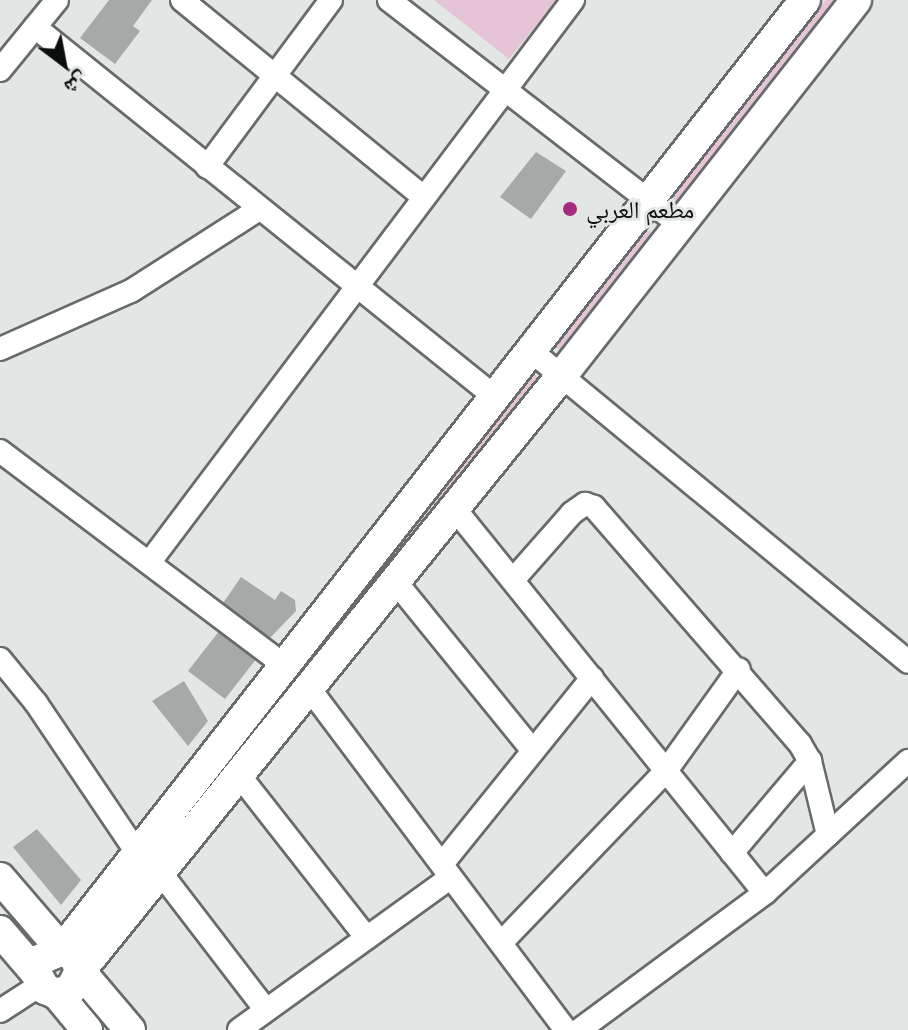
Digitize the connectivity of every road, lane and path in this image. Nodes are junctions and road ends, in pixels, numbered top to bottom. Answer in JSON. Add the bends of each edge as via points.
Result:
{"nodes":[{"id":1,"x":57,"y":0,"type":"edge"},
{"id":2,"x":182,"y":0,"type":"edge"},
{"id":3,"x":331,"y":0,"type":"edge"},
{"id":4,"x":389,"y":0,"type":"edge"},
{"id":5,"x":573,"y":0,"type":"edge"},
{"id":6,"x":805,"y":0,"type":"edge"},
{"id":7,"x":856,"y":0,"type":"edge"},
{"id":8,"x":35,"y":27,"type":"junction"},
{"id":9,"x":0,"y":70,"type":"edge"},
{"id":10,"x":275,"y":75,"type":"junction"},
{"id":11,"x":504,"y":90,"type":"junction"},
{"id":12,"x":207,"y":167,"type":"junction"},
{"id":13,"x":422,"y":196,"type":"junction"},
{"id":14,"x":647,"y":201,"type":"junction"},
{"id":15,"x":259,"y":209,"type":"junction"},
{"id":16,"x":680,"y":225,"type":"junction"},
{"id":17,"x":353,"y":286,"type":"junction"},
{"id":18,"x":0,"y":349,"type":"edge"},
{"id":19,"x":530,"y":350,"type":"junction"},
{"id":20,"x":563,"y":374,"type":"junction"},
{"id":21,"x":494,"y":396,"type":"junction"},
{"id":22,"x":0,"y":451,"type":"edge"},
{"id":23,"x":454,"y":508,"type":"junction"},
{"id":24,"x":149,"y":563,"type":"junction"},
{"id":25,"x":513,"y":580,"type":"junction"},
{"id":26,"x":395,"y":581,"type":"junction"},
{"id":27,"x":0,"y":659,"type":"edge"},
{"id":28,"x":908,"y":662,"type":"edge"},
{"id":29,"x":284,"y":665,"type":"junction"},
{"id":30,"x":739,"y":669,"type":"junction"},
{"id":31,"x":592,"y":678,"type":"junction"},
{"id":32,"x":309,"y":688,"type":"junction"},
{"id":33,"x":533,"y":751,"type":"junction"},
{"id":34,"x":810,"y":761,"type":"junction"},
{"id":35,"x":908,"y":761,"type":"edge"},
{"id":36,"x":666,"y":771,"type":"junction"},
{"id":37,"x":239,"y":775,"type":"junction"},
{"id":38,"x":828,"y":835,"type":"junction"},
{"id":39,"x":732,"y":853,"type":"junction"},
{"id":40,"x":148,"y":862,"type":"junction"},
{"id":41,"x":446,"y":871,"type":"junction"},
{"id":42,"x":0,"y":878,"type":"edge"},
{"id":43,"x":765,"y":893,"type":"junction"},
{"id":44,"x":0,"y":931,"type":"edge"},
{"id":45,"x":367,"y":938,"type":"junction"},
{"id":46,"x":501,"y":943,"type":"junction"},
{"id":47,"x":71,"y":960,"type":"junction"},
{"id":48,"x":44,"y":984,"type":"junction"},
{"id":49,"x":266,"y":1010,"type":"junction"},
{"id":50,"x":0,"y":1011,"type":"edge"},
{"id":51,"x":87,"y":1030,"type":"edge"},
{"id":52,"x":130,"y":1030,"type":"edge"},
{"id":53,"x":239,"y":1030,"type":"edge"},
{"id":54,"x":566,"y":1030,"type":"edge"},
{"id":55,"x":579,"y":1030,"type":"edge"}],
"edges":[{"from":1,"to":8,"type":"street"},
{"from":2,"to":10,"type":"street"},
{"from":3,"to":10,"type":"street"},
{"from":4,"to":11,"type":"street"},
{"from":5,"to":11,"type":"street"},
{"from":6,"to":14,"type":"main road"},
{"from":7,"to":16,"type":"main road"},
{"from":8,"to":9,"type":"street"},
{"from":8,"to":12,"type":"street"},
{"from":10,"to":12,"type":"street"},
{"from":10,"to":13,"type":"street"},
{"from":11,"to":13,"type":"street"},
{"from":11,"to":14,"type":"street"},
{"from":12,"to":15,"type":"street"},
{"from":13,"to":17,"type":"street"},
{"from":14,"to":16,"type":"street"},
{"from":14,"to":19,"type":"main road"},
{"from":15,"to":17,"type":"street"},
{"from":15,"to":18,"type":"street","via":[[131,291]]},
{"from":16,"to":20,"type":"main road"},
{"from":17,"to":21,"type":"street"},
{"from":17,"to":24,"type":"street"},
{"from":19,"to":20,"type":"street"},
{"from":19,"to":21,"type":"main road"},
{"from":20,"to":23,"type":"main road"},
{"from":20,"to":28,"type":"street"},
{"from":21,"to":29,"type":"main road"},
{"from":22,"to":24,"type":"street"},
{"from":23,"to":25,"type":"street"},
{"from":23,"to":26,"type":"main road"},
{"from":24,"to":29,"type":"street"},
{"from":25,"to":30,"type":"street","via":[[572,513],[585,504],[594,507]]},
{"from":25,"to":31,"type":"street"},
{"from":26,"to":32,"type":"main road"},
{"from":26,"to":33,"type":"street"},
{"from":27,"to":40,"type":"street"},
{"from":29,"to":40,"type":"main road"},
{"from":30,"to":34,"type":"street"},
{"from":30,"to":36,"type":"street"},
{"from":31,"to":33,"type":"street"},
{"from":31,"to":36,"type":"street"},
{"from":32,"to":37,"type":"main road"},
{"from":32,"to":41,"type":"street"},
{"from":33,"to":41,"type":"street"},
{"from":34,"to":38,"type":"street"},
{"from":34,"to":39,"type":"street"},
{"from":35,"to":38,"type":"street"},
{"from":36,"to":39,"type":"street"},
{"from":36,"to":46,"type":"street"},
{"from":37,"to":40,"type":"main road"},
{"from":37,"to":45,"type":"street"},
{"from":38,"to":43,"type":"street"},
{"from":39,"to":43,"type":"street"},
{"from":40,"to":47,"type":"main road"},
{"from":40,"to":49,"type":"street"},
{"from":41,"to":45,"type":"street"},
{"from":41,"to":46,"type":"street"},
{"from":42,"to":47,"type":"main road"},
{"from":43,"to":55,"type":"street"},
{"from":44,"to":48,"type":"main road"},
{"from":45,"to":49,"type":"street"},
{"from":46,"to":54,"type":"street"},
{"from":47,"to":48,"type":"main road","via":[[43,955]]},
{"from":47,"to":52,"type":"main road"},
{"from":48,"to":50,"type":"street"},
{"from":48,"to":51,"type":"main road"},
{"from":49,"to":53,"type":"street"}]}
